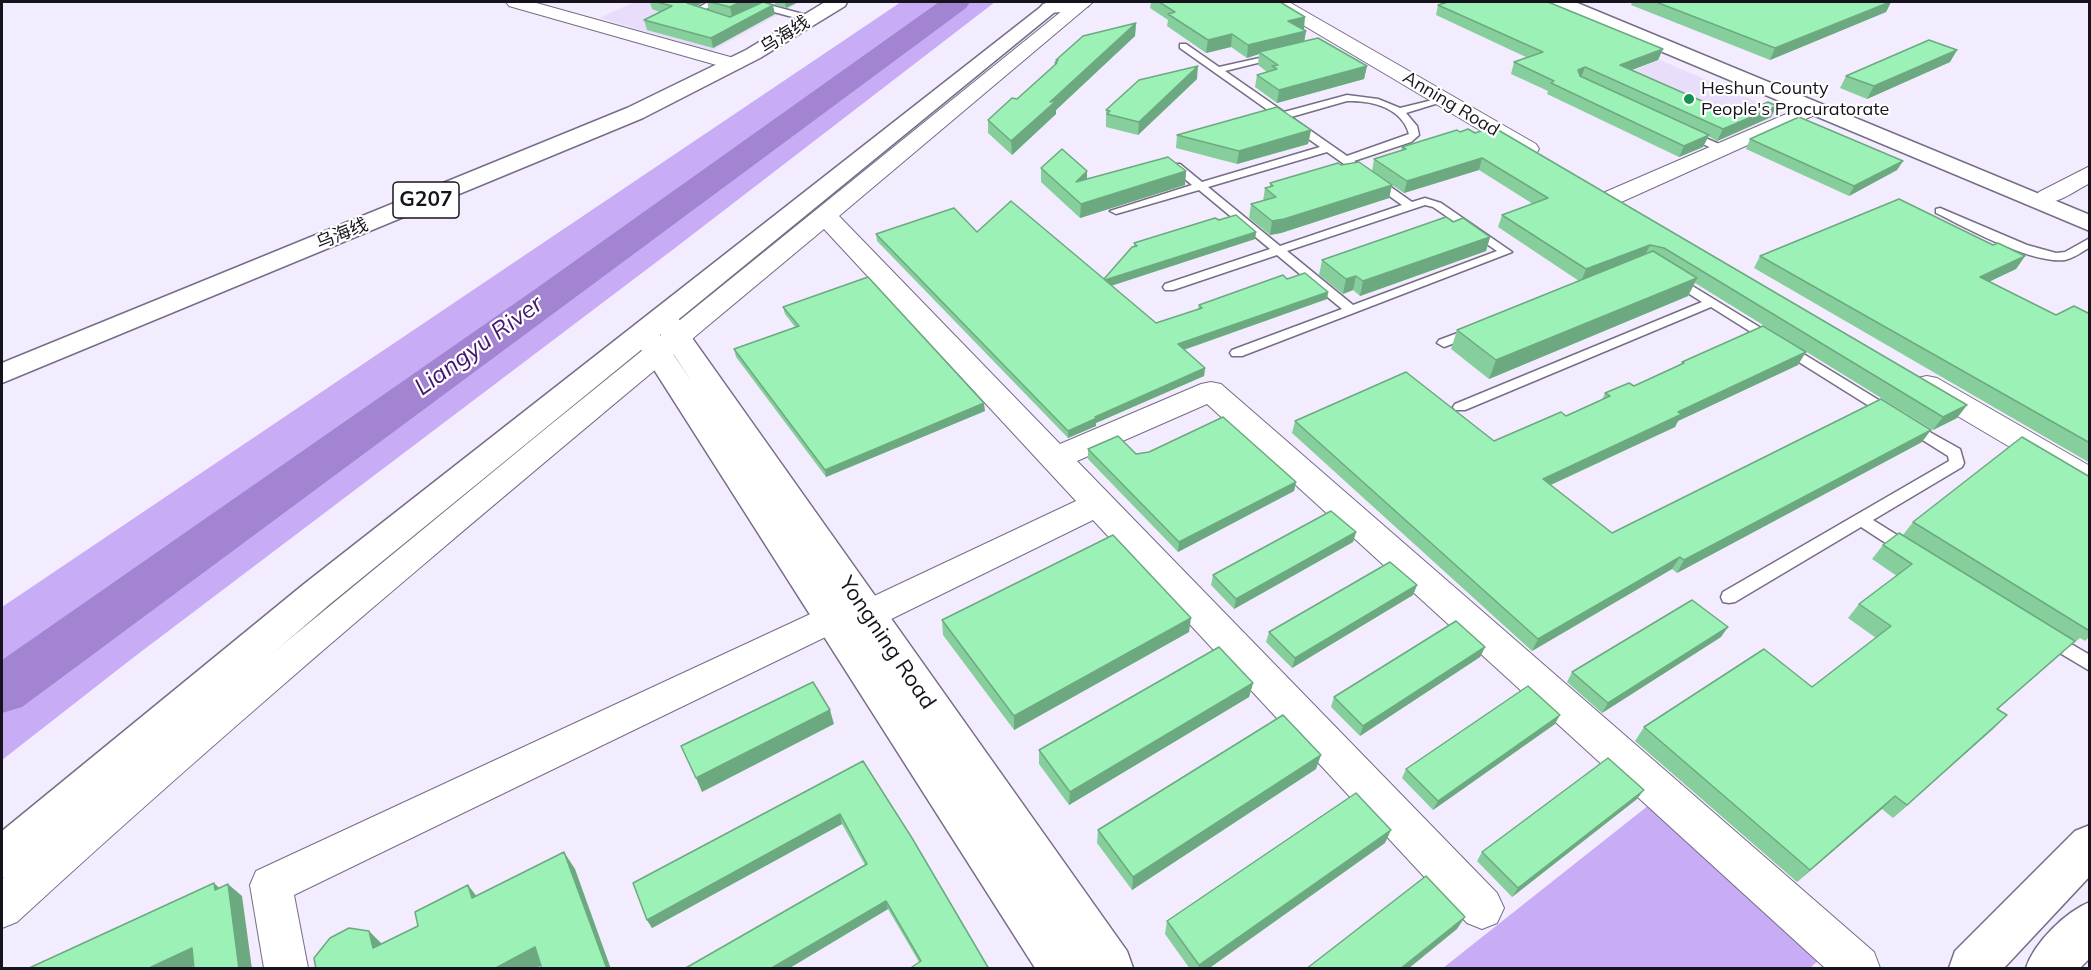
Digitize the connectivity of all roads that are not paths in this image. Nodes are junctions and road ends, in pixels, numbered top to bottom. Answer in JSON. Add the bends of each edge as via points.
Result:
{"nodes":[{"id":1,"x":515,"y":2,"type":"edge"},
{"id":2,"x":714,"y":2,"type":"edge"},
{"id":3,"x":838,"y":2,"type":"edge"},
{"id":4,"x":1082,"y":2,"type":"edge"},
{"id":5,"x":1277,"y":2,"type":"edge"},
{"id":6,"x":1560,"y":2,"type":"edge"},
{"id":7,"x":1575,"y":2,"type":"edge"},
{"id":8,"x":766,"y":4,"type":"edge"},
{"id":9,"x":1054,"y":5,"type":"edge"},
{"id":10,"x":752,"y":11,"type":"edge"},
{"id":11,"x":714,"y":17,"type":"edge"},
{"id":12,"x":811,"y":19,"type":"junction"},
{"id":13,"x":1183,"y":46,"type":"dead end"},
{"id":14,"x":1293,"y":51,"type":"edge"},
{"id":15,"x":734,"y":64,"type":"junction"},
{"id":16,"x":1218,"y":70,"type":"junction"},
{"id":17,"x":1442,"y":99,"type":"junction"},
{"id":18,"x":1814,"y":108,"type":"junction"},
{"id":19,"x":1397,"y":112,"type":"junction"},
{"id":20,"x":1283,"y":116,"type":"junction"},
{"id":21,"x":1678,"y":129,"type":"edge"},
{"id":22,"x":1329,"y":148,"type":"junction"},
{"id":23,"x":1722,"y":149,"type":"junction"},
{"id":24,"x":1345,"y":160,"type":"junction"},
{"id":25,"x":1546,"y":160,"type":"edge"},
{"id":26,"x":1176,"y":166,"type":"edge"},
{"id":27,"x":2090,"y":173,"type":"edge"},
{"id":28,"x":1200,"y":186,"type":"junction"},
{"id":29,"x":2047,"y":197,"type":"junction"},
{"id":30,"x":1612,"y":198,"type":"edge"},
{"id":31,"x":1411,"y":206,"type":"junction"},
{"id":32,"x":1116,"y":211,"type":"edge"},
{"id":33,"x":1940,"y":212,"type":"dead end"},
{"id":34,"x":824,"y":215,"type":"junction"},
{"id":35,"x":2090,"y":215,"type":"edge"},
{"id":36,"x":2090,"y":224,"type":"edge"},
{"id":37,"x":2090,"y":241,"type":"edge"},
{"id":38,"x":1278,"y":250,"type":"junction"},
{"id":39,"x":1663,"y":272,"type":"edge"},
{"id":40,"x":1169,"y":286,"type":"dead end"},
{"id":41,"x":1712,"y":302,"type":"junction"},
{"id":42,"x":1351,"y":310,"type":"junction"},
{"id":43,"x":1486,"y":326,"type":"edge"},
{"id":44,"x":660,"y":335,"type":"junction"},
{"id":45,"x":1444,"y":343,"type":"dead end"},
{"id":46,"x":1237,"y":353,"type":"dead end"},
{"id":47,"x":1906,"y":372,"type":"edge"},
{"id":48,"x":2,"y":375,"type":"edge"},
{"id":49,"x":1460,"y":407,"type":"dead end"},
{"id":50,"x":1055,"y":458,"type":"junction"},
{"id":51,"x":2090,"y":480,"type":"edge"},
{"id":52,"x":1098,"y":504,"type":"junction"},
{"id":53,"x":1862,"y":520,"type":"junction"},
{"id":54,"x":1921,"y":558,"type":"edge"},
{"id":55,"x":1729,"y":597,"type":"dead end"},
{"id":56,"x":849,"y":616,"type":"junction"},
{"id":57,"x":2030,"y":627,"type":"edge"},
{"id":58,"x":2090,"y":664,"type":"edge"},
{"id":59,"x":2090,"y":845,"type":"edge"},
{"id":60,"x":2,"y":858,"type":"edge"},
{"id":61,"x":2,"y":907,"type":"edge"},
{"id":62,"x":1482,"y":908,"type":"dead end"},
{"id":63,"x":2090,"y":924,"type":"edge"},
{"id":64,"x":286,"y":969,"type":"edge"},
{"id":65,"x":1062,"y":969,"type":"edge"},
{"id":66,"x":1110,"y":969,"type":"edge"},
{"id":67,"x":1858,"y":969,"type":"edge"},
{"id":68,"x":1972,"y":969,"type":"edge"},
{"id":69,"x":2049,"y":969,"type":"edge"}],
"edges":[{"from":1,"to":15,"type":"street"},
{"from":2,"to":11,"type":"lane","via":[[695,12]]},
{"from":3,"to":12,"type":"main road","name":"乌海线","number":"G207"},
{"from":4,"to":9,"type":"main road"},
{"from":4,"to":34,"type":"street"},
{"from":5,"to":17,"type":"street","name":"Anning Road"},
{"from":6,"to":18,"type":"main road"},
{"from":7,"to":29,"type":"main road"},
{"from":8,"to":10,"type":"lane"},
{"from":8,"to":12,"type":"lane"},
{"from":9,"to":44,"type":"main road"},
{"from":12,"to":15,"type":"main road","name":"乌海线","number":"G207"},
{"from":13,"to":16,"type":"lane"},
{"from":14,"to":16,"type":"lane"},
{"from":15,"to":48,"type":"main road","name":"乌海线","number":"G207","via":[[592,132]]},
{"from":16,"to":20,"type":"lane"},
{"from":17,"to":19,"type":"lane"},
{"from":17,"to":25,"type":"street","name":"Anning Road"},
{"from":18,"to":23,"type":"street"},
{"from":18,"to":36,"type":"main road"},
{"from":19,"to":20,"type":"lane","via":[[1370,99],[1352,98]]},
{"from":19,"to":24,"type":"lane","via":[[1407,118],[1414,135]]},
{"from":20,"to":22,"type":"lane"},
{"from":21,"to":23,"type":"lane"},
{"from":22,"to":24,"type":"lane"},
{"from":22,"to":28,"type":"lane"},
{"from":23,"to":30,"type":"street"},
{"from":24,"to":31,"type":"lane"},
{"from":26,"to":28,"type":"lane"},
{"from":27,"to":29,"type":"street"},
{"from":28,"to":32,"type":"lane"},
{"from":28,"to":38,"type":"lane"},
{"from":29,"to":35,"type":"main road"},
{"from":31,"to":38,"type":"lane"},
{"from":31,"to":42,"type":"lane","via":[[1425,201],[1437,205],[1506,252]]},
{"from":33,"to":37,"type":"lane","via":[[2050,256],[2065,257]]},
{"from":34,"to":44,"type":"street"},
{"from":34,"to":50,"type":"street"},
{"from":38,"to":40,"type":"lane"},
{"from":38,"to":42,"type":"lane"},
{"from":39,"to":41,"type":"lane"},
{"from":41,"to":49,"type":"lane"},
{"from":41,"to":53,"type":"lane","via":[[1955,453],[1957,463]]},
{"from":42,"to":46,"type":"lane"},
{"from":43,"to":45,"type":"lane"},
{"from":44,"to":56,"type":"main road","name":"Yongning Road"},
{"from":44,"to":60,"type":"main road","via":[[317,594]]},
{"from":44,"to":61,"type":"street"},
{"from":47,"to":51,"type":"street"},
{"from":50,"to":52,"type":"street"},
{"from":50,"to":67,"type":"street","via":[[1211,391]]},
{"from":52,"to":56,"type":"street"},
{"from":52,"to":62,"type":"street"},
{"from":53,"to":54,"type":"lane"},
{"from":53,"to":55,"type":"lane"},
{"from":56,"to":64,"type":"street","via":[[271,885]]},
{"from":56,"to":65,"type":"main road","name":"Yongning Road"},
{"from":56,"to":66,"type":"main road","name":"Yongning Road"},
{"from":57,"to":58,"type":"lane"},
{"from":59,"to":68,"type":"main road"},
{"from":63,"to":69,"type":"main road"}]}
